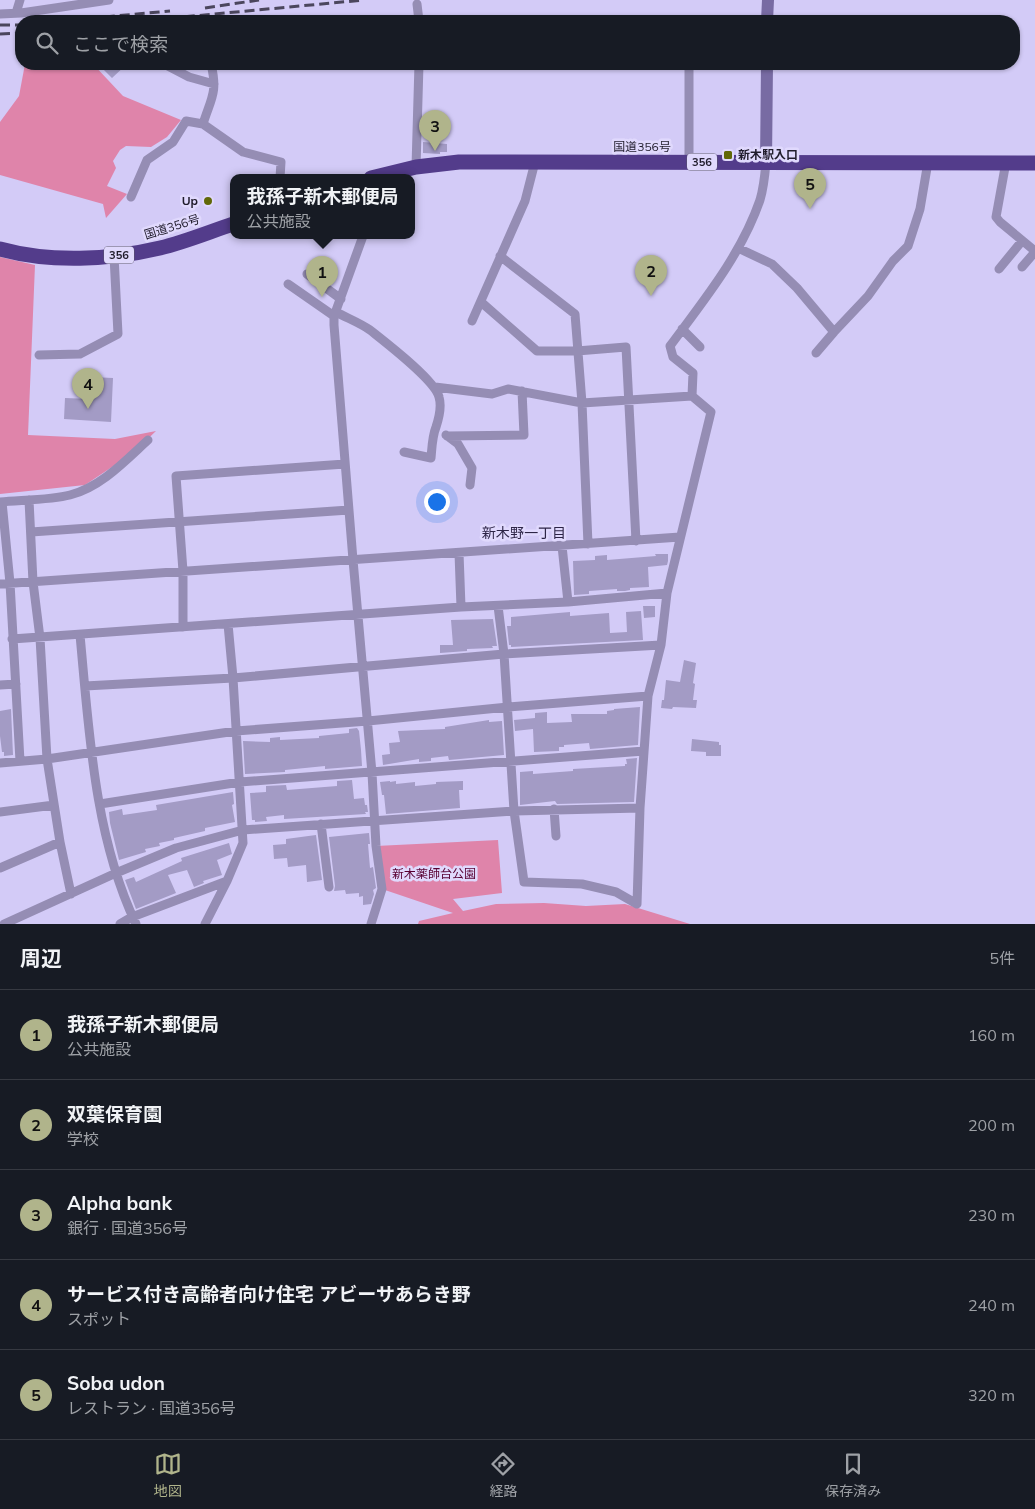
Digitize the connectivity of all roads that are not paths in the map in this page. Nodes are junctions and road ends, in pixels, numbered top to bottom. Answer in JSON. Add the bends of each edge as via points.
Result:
{"nodes":[{"id":1,"x":20,"y":0,"type":"edge"},
{"id":2,"x":109,"y":0,"type":"edge"},
{"id":3,"x":768,"y":0,"type":"edge"},
{"id":4,"x":74,"y":3,"type":"edge"},
{"id":5,"x":417,"y":4,"type":"dead end"},
{"id":6,"x":16,"y":13,"type":"junction"},
{"id":7,"x":0,"y":14,"type":"edge"},
{"id":8,"x":418,"y":15,"type":"edge"},
{"id":9,"x":767,"y":15,"type":"edge"},
{"id":10,"x":176,"y":70,"type":"edge"},
{"id":11,"x":212,"y":70,"type":"edge"},
{"id":12,"x":419,"y":70,"type":"edge"},
{"id":13,"x":689,"y":70,"type":"edge"},
{"id":14,"x":767,"y":70,"type":"edge"},
{"id":15,"x":214,"y":84,"type":"junction"},
{"id":16,"x":203,"y":124,"type":"junction"},
{"id":17,"x":535,"y":162,"type":"junction"},
{"id":18,"x":689,"y":162,"type":"junction"},
{"id":19,"x":766,"y":162,"type":"junction"},
{"id":20,"x":928,"y":162,"type":"junction"},
{"id":21,"x":1006,"y":162,"type":"junction"},
{"id":22,"x":1035,"y":163,"type":"edge"},
{"id":23,"x":416,"y":166,"type":"junction"},
{"id":24,"x":280,"y":174,"type":"edge"},
{"id":25,"x":386,"y":174,"type":"edge"},
{"id":26,"x":131,"y":196,"type":"dead end"},
{"id":27,"x":230,"y":225,"type":"edge"},
{"id":28,"x":362,"y":239,"type":"edge"},
{"id":29,"x":1022,"y":241,"type":"junction"},
{"id":30,"x":738,"y":248,"type":"junction"},
{"id":31,"x":0,"y":249,"type":"edge"},
{"id":32,"x":1035,"y":251,"type":"edge"},
{"id":33,"x":114,"y":256,"type":"junction"},
{"id":34,"x":500,"y":256,"type":"junction"},
{"id":35,"x":1022,"y":267,"type":"dead end"},
{"id":36,"x":999,"y":269,"type":"dead end"},
{"id":37,"x":307,"y":274,"type":"dead end"},
{"id":38,"x":288,"y":284,"type":"dead end"},
{"id":39,"x":341,"y":299,"type":"junction"},
{"id":40,"x":481,"y":302,"type":"junction"},
{"id":41,"x":335,"y":314,"type":"junction"},
{"id":42,"x":472,"y":322,"type":"dead end"},
{"id":43,"x":682,"y":329,"type":"junction"},
{"id":44,"x":834,"y":332,"type":"junction"},
{"id":45,"x":700,"y":346,"type":"dead end"},
{"id":46,"x":577,"y":351,"type":"junction"},
{"id":47,"x":816,"y":353,"type":"dead end"},
{"id":48,"x":39,"y":355,"type":"dead end"},
{"id":49,"x":435,"y":387,"type":"junction"},
{"id":50,"x":522,"y":391,"type":"junction"},
{"id":51,"x":692,"y":396,"type":"junction"},
{"id":52,"x":630,"y":399,"type":"junction"},
{"id":53,"x":582,"y":403,"type":"junction"},
{"id":54,"x":436,"y":428,"type":"junction"},
{"id":55,"x":447,"y":436,"type":"junction"},
{"id":56,"x":148,"y":440,"type":"dead end"},
{"id":57,"x":404,"y":452,"type":"dead end"},
{"id":58,"x":345,"y":464,"type":"junction"},
{"id":59,"x":470,"y":485,"type":"dead end"},
{"id":60,"x":29,"y":500,"type":"junction"},
{"id":61,"x":1,"y":502,"type":"edge"},
{"id":62,"x":349,"y":510,"type":"junction"},
{"id":63,"x":179,"y":522,"type":"junction"},
{"id":64,"x":31,"y":532,"type":"junction"},
{"id":65,"x":680,"y":538,"type":"junction"},
{"id":66,"x":636,"y":541,"type":"junction"},
{"id":67,"x":588,"y":544,"type":"junction"},
{"id":68,"x":562,"y":546,"type":"junction"},
{"id":69,"x":459,"y":553,"type":"junction"},
{"id":70,"x":353,"y":560,"type":"junction"},
{"id":71,"x":183,"y":571,"type":"junction"},
{"id":72,"x":33,"y":582,"type":"junction"},
{"id":73,"x":10,"y":583,"type":"junction"},
{"id":74,"x":0,"y":584,"type":"edge"},
{"id":75,"x":667,"y":593,"type":"junction"},
{"id":76,"x":568,"y":602,"type":"junction"},
{"id":77,"x":498,"y":606,"type":"junction"},
{"id":78,"x":461,"y":607,"type":"junction"},
{"id":79,"x":358,"y":615,"type":"junction"},
{"id":80,"x":228,"y":624,"type":"junction"},
{"id":81,"x":183,"y":627,"type":"junction"},
{"id":82,"x":80,"y":634,"type":"junction"},
{"id":83,"x":40,"y":638,"type":"junction"},
{"id":84,"x":12,"y":639,"type":"junction"},
{"id":85,"x":661,"y":645,"type":"junction"},
{"id":86,"x":504,"y":654,"type":"junction"},
{"id":87,"x":363,"y":667,"type":"junction"},
{"id":88,"x":233,"y":678,"type":"junction"},
{"id":89,"x":16,"y":684,"type":"junction"},
{"id":90,"x":0,"y":685,"type":"edge"},
{"id":91,"x":85,"y":686,"type":"junction"},
{"id":92,"x":648,"y":696,"type":"junction"},
{"id":93,"x":508,"y":707,"type":"junction"},
{"id":94,"x":368,"y":721,"type":"junction"},
{"id":95,"x":236,"y":731,"type":"junction"},
{"id":96,"x":644,"y":751,"type":"junction"},
{"id":97,"x":91,"y":752,"type":"junction"},
{"id":98,"x":47,"y":759,"type":"junction"},
{"id":99,"x":511,"y":760,"type":"junction"},
{"id":100,"x":20,"y":761,"type":"junction"},
{"id":101,"x":0,"y":763,"type":"edge"},
{"id":102,"x":372,"y":773,"type":"junction"},
{"id":103,"x":240,"y":782,"type":"junction"},
{"id":104,"x":100,"y":804,"type":"junction"},
{"id":105,"x":54,"y":805,"type":"junction"},
{"id":106,"x":640,"y":808,"type":"junction"},
{"id":107,"x":554,"y":809,"type":"junction"},
{"id":108,"x":514,"y":811,"type":"junction"},
{"id":109,"x":0,"y":812,"type":"edge"},
{"id":110,"x":375,"y":822,"type":"junction"},
{"id":111,"x":320,"y":824,"type":"junction"},
{"id":112,"x":243,"y":830,"type":"junction"},
{"id":113,"x":556,"y":836,"type":"dead end"},
{"id":114,"x":60,"y":842,"type":"junction"},
{"id":115,"x":0,"y":868,"type":"edge"},
{"id":116,"x":116,"y":873,"type":"junction"},
{"id":117,"x":227,"y":881,"type":"junction"},
{"id":118,"x":329,"y":887,"type":"dead end"},
{"id":119,"x":71,"y":894,"type":"junction"},
{"id":120,"x":134,"y":921,"type":"edge"},
{"id":121,"x":4,"y":924,"type":"edge"},
{"id":122,"x":120,"y":924,"type":"edge"},
{"id":123,"x":205,"y":924,"type":"edge"},
{"id":124,"x":371,"y":924,"type":"edge"}],
"edges":[{"from":1,"to":6,"type":"street"},
{"from":2,"to":4,"type":"street"},
{"from":3,"to":9,"type":"street"},
{"from":4,"to":6,"type":"street"},
{"from":5,"to":8,"type":"street"},
{"from":6,"to":7,"type":"street"},
{"from":10,"to":15,"type":"street"},
{"from":11,"to":15,"type":"street"},
{"from":12,"to":23,"type":"street"},
{"from":13,"to":18,"type":"street"},
{"from":14,"to":19,"type":"street"},
{"from":15,"to":16,"type":"street","via":[[214,95]]},
{"from":16,"to":24,"type":"street","via":[[243,152],[281,162]]},
{"from":16,"to":26,"type":"street","via":[[186,121],[173,142],[147,160]]},
{"from":17,"to":18,"type":"highway","name":"国道356号","number":"356"},
{"from":17,"to":23,"type":"highway","name":"国道356号","number":"356","via":[[459,162]]},
{"from":17,"to":34,"type":"street","via":[[525,201]]},
{"from":18,"to":19,"type":"highway","name":"国道356号","number":"356"},
{"from":19,"to":20,"type":"highway","name":"国道356号","number":"356"},
{"from":19,"to":30,"type":"street","via":[[760,199]]},
{"from":20,"to":21,"type":"highway","name":"国道356号","number":"356"},
{"from":20,"to":44,"type":"street","via":[[920,209],[908,246]]},
{"from":21,"to":22,"type":"highway","name":"国道356号","number":"356"},
{"from":21,"to":29,"type":"street","via":[[996,217]]},
{"from":23,"to":25,"type":"highway","name":"国道356号","number":"356"},
{"from":27,"to":33,"type":"highway","name":"国道356号","number":"356","via":[[162,247]]},
{"from":28,"to":39,"type":"street"},
{"from":29,"to":32,"type":"street"},
{"from":29,"to":36,"type":"street"},
{"from":30,"to":43,"type":"street","via":[[719,281]]},
{"from":30,"to":44,"type":"street","via":[[772,264]]},
{"from":31,"to":33,"type":"highway","name":"国道356号","number":"356","via":[[71,258]]},
{"from":32,"to":35,"type":"street"},
{"from":33,"to":48,"type":"street","via":[[118,334],[80,354]]},
{"from":34,"to":40,"type":"street"},
{"from":34,"to":46,"type":"street","via":[[574,314]]},
{"from":37,"to":39,"type":"street"},
{"from":38,"to":41,"type":"street"},
{"from":39,"to":41,"type":"street"},
{"from":40,"to":42,"type":"street"},
{"from":40,"to":46,"type":"street","via":[[537,351]]},
{"from":41,"to":49,"type":"street","via":[[369,329]]},
{"from":41,"to":58,"type":"street"},
{"from":43,"to":45,"type":"street"},
{"from":43,"to":51,"type":"street","via":[[670,346],[673,357],[693,373]]},
{"from":44,"to":47,"type":"street"},
{"from":46,"to":52,"type":"street","via":[[626,347]]},
{"from":46,"to":53,"type":"street"},
{"from":49,"to":50,"type":"street","via":[[492,394],[508,388]]},
{"from":49,"to":54,"type":"street","via":[[440,406]]},
{"from":50,"to":53,"type":"street"},
{"from":50,"to":55,"type":"street","via":[[524,435]]},
{"from":51,"to":52,"type":"street"},
{"from":51,"to":65,"type":"street","via":[[711,412]]},
{"from":52,"to":53,"type":"street"},
{"from":52,"to":66,"type":"street"},
{"from":53,"to":67,"type":"street"},
{"from":54,"to":55,"type":"street"},
{"from":54,"to":57,"type":"street","via":[[431,458]]},
{"from":55,"to":59,"type":"street","via":[[458,444],[472,468]]},
{"from":56,"to":60,"type":"street","via":[[97,484],[69,496]]},
{"from":58,"to":62,"type":"street"},
{"from":58,"to":63,"type":"street","via":[[176,476]]},
{"from":60,"to":61,"type":"street"},
{"from":60,"to":64,"type":"street"},
{"from":61,"to":73,"type":"street"},
{"from":62,"to":63,"type":"street"},
{"from":62,"to":70,"type":"street"},
{"from":63,"to":64,"type":"street"},
{"from":63,"to":71,"type":"street"},
{"from":64,"to":72,"type":"street"},
{"from":65,"to":66,"type":"street"},
{"from":65,"to":75,"type":"street"},
{"from":66,"to":67,"type":"street"},
{"from":67,"to":68,"type":"street"},
{"from":68,"to":69,"type":"street"},
{"from":68,"to":76,"type":"street"},
{"from":69,"to":70,"type":"street"},
{"from":69,"to":78,"type":"street"},
{"from":70,"to":71,"type":"street"},
{"from":70,"to":79,"type":"street"},
{"from":71,"to":72,"type":"street"},
{"from":71,"to":81,"type":"street"},
{"from":72,"to":73,"type":"street"},
{"from":72,"to":83,"type":"street"},
{"from":73,"to":74,"type":"street"},
{"from":73,"to":84,"type":"street"},
{"from":75,"to":76,"type":"street"},
{"from":75,"to":85,"type":"street"},
{"from":76,"to":77,"type":"street"},
{"from":77,"to":78,"type":"street"},
{"from":77,"to":86,"type":"street"},
{"from":78,"to":79,"type":"street"},
{"from":79,"to":80,"type":"street"},
{"from":79,"to":87,"type":"street"},
{"from":80,"to":81,"type":"street"},
{"from":80,"to":88,"type":"street"},
{"from":81,"to":82,"type":"street"},
{"from":82,"to":83,"type":"street"},
{"from":82,"to":91,"type":"street"},
{"from":83,"to":84,"type":"street"},
{"from":83,"to":98,"type":"street"},
{"from":84,"to":89,"type":"street"},
{"from":85,"to":86,"type":"street"},
{"from":85,"to":92,"type":"street"},
{"from":86,"to":87,"type":"street"},
{"from":86,"to":93,"type":"street"},
{"from":87,"to":88,"type":"street"},
{"from":87,"to":94,"type":"street"},
{"from":88,"to":91,"type":"street"},
{"from":88,"to":95,"type":"street"},
{"from":89,"to":90,"type":"street"},
{"from":89,"to":100,"type":"street"},
{"from":91,"to":97,"type":"street"},
{"from":92,"to":93,"type":"street"},
{"from":92,"to":96,"type":"street"},
{"from":93,"to":94,"type":"street"},
{"from":93,"to":99,"type":"street"},
{"from":94,"to":95,"type":"street"},
{"from":94,"to":102,"type":"street"},
{"from":95,"to":97,"type":"street"},
{"from":95,"to":103,"type":"street"},
{"from":96,"to":99,"type":"street"},
{"from":96,"to":106,"type":"street"},
{"from":97,"to":98,"type":"street"},
{"from":97,"to":104,"type":"street"},
{"from":98,"to":100,"type":"street"},
{"from":98,"to":105,"type":"street"},
{"from":99,"to":102,"type":"street"},
{"from":99,"to":108,"type":"street"},
{"from":100,"to":101,"type":"street"},
{"from":102,"to":103,"type":"street"},
{"from":102,"to":110,"type":"street"},
{"from":103,"to":104,"type":"street"},
{"from":103,"to":112,"type":"street"},
{"from":104,"to":116,"type":"street"},
{"from":105,"to":109,"type":"street"},
{"from":105,"to":114,"type":"street"},
{"from":106,"to":107,"type":"street"},
{"from":106,"to":108,"type":"street","via":[[637,904],[616,892],[582,884],[524,882]]},
{"from":107,"to":108,"type":"street"},
{"from":107,"to":113,"type":"street"},
{"from":108,"to":110,"type":"street"},
{"from":110,"to":111,"type":"street"},
{"from":110,"to":124,"type":"street","via":[[382,889]]},
{"from":111,"to":112,"type":"street"},
{"from":111,"to":118,"type":"street"},
{"from":112,"to":116,"type":"street","via":[[176,848]]},
{"from":112,"to":117,"type":"street","via":[[243,843]]},
{"from":114,"to":115,"type":"street"},
{"from":114,"to":119,"type":"street"},
{"from":116,"to":119,"type":"street"},
{"from":116,"to":120,"type":"street"},
{"from":117,"to":120,"type":"street"},
{"from":117,"to":123,"type":"street"},
{"from":119,"to":121,"type":"street"},
{"from":120,"to":122,"type":"street"}]}
